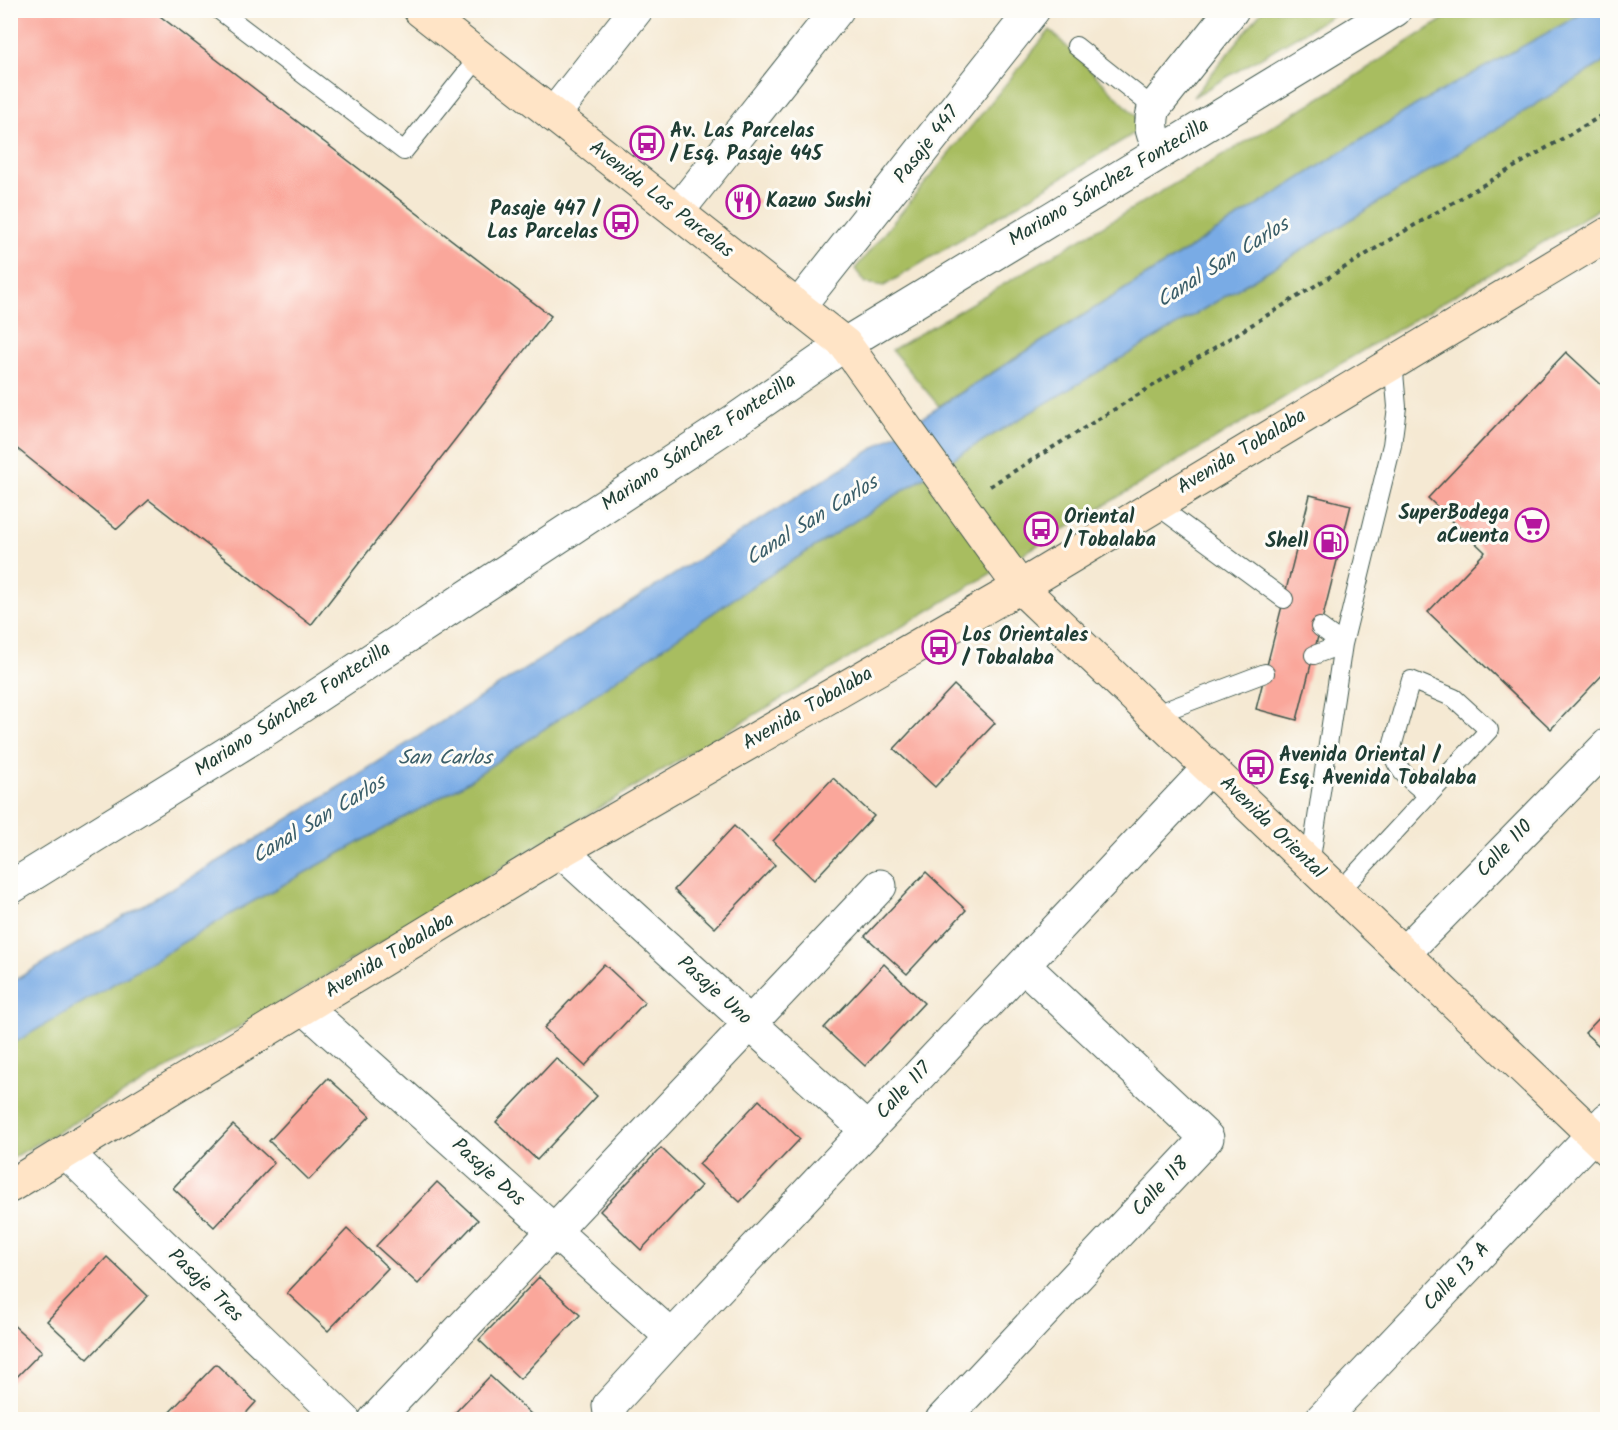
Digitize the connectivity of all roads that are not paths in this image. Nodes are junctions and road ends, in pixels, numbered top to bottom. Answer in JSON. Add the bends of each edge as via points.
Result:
{"nodes":[{"id":1,"x":219,"y":10,"type":"edge"},
{"id":2,"x":420,"y":10,"type":"edge"},
{"id":3,"x":636,"y":10,"type":"edge"},
{"id":4,"x":837,"y":10,"type":"edge"},
{"id":5,"x":1033,"y":10,"type":"edge"},
{"id":6,"x":1232,"y":10,"type":"edge"},
{"id":7,"x":1395,"y":10,"type":"edge"},
{"id":8,"x":1076,"y":46,"type":"dead end"},
{"id":9,"x":479,"y":57,"type":"junction"},
{"id":10,"x":1154,"y":108,"type":"junction"},
{"id":11,"x":553,"y":115,"type":"junction"},
{"id":12,"x":1162,"y":151,"type":"junction"},
{"id":13,"x":677,"y":212,"type":"junction"},
{"id":14,"x":1603,"y":245,"type":"edge"},
{"id":15,"x":798,"y":308,"type":"junction"},
{"id":16,"x":845,"y":344,"type":"junction"},
{"id":17,"x":1393,"y":361,"type":"junction"},
{"id":18,"x":956,"y":499,"type":"joint"},
{"id":19,"x":1155,"y":504,"type":"junction"},
{"id":20,"x":1020,"y":586,"type":"junction"},
{"id":21,"x":1284,"y":599,"type":"dead end"},
{"id":22,"x":1320,"y":627,"type":"dead end"},
{"id":23,"x":1343,"y":644,"type":"junction"},
{"id":24,"x":1314,"y":655,"type":"dead end"},
{"id":25,"x":1265,"y":673,"type":"dead end"},
{"id":26,"x":1154,"y":715,"type":"junction"},
{"id":27,"x":1608,"y":745,"type":"edge"},
{"id":28,"x":1209,"y":768,"type":"junction"},
{"id":29,"x":1428,"y":795,"type":"junction"},
{"id":30,"x":561,"y":851,"type":"junction"},
{"id":31,"x":1310,"y":865,"type":"junction"},
{"id":32,"x":880,"y":886,"type":"dead end"},
{"id":33,"x":10,"y":888,"type":"edge"},
{"id":34,"x":1339,"y":892,"type":"junction"},
{"id":35,"x":1403,"y":954,"type":"junction"},
{"id":36,"x":1023,"y":965,"type":"junction"},
{"id":37,"x":305,"y":1008,"type":"junction"},
{"id":38,"x":750,"y":1024,"type":"junction"},
{"id":39,"x":867,"y":1130,"type":"junction"},
{"id":40,"x":1602,"y":1135,"type":"edge"},
{"id":41,"x":66,"y":1152,"type":"junction"},
{"id":42,"x":10,"y":1186,"type":"edge"},
{"id":43,"x":554,"y":1232,"type":"junction"},
{"id":44,"x":672,"y":1337,"type":"junction"},
{"id":45,"x":344,"y":1419,"type":"edge"},
{"id":46,"x":375,"y":1419,"type":"edge"},
{"id":47,"x":611,"y":1419,"type":"edge"},
{"id":48,"x":942,"y":1419,"type":"edge"},
{"id":49,"x":1321,"y":1419,"type":"edge"}],
"edges":[{"from":1,"to":9,"type":"lane","via":[[404,152]]},
{"from":2,"to":9,"type":"main road","name":"Avenida Las Parcelas"},
{"from":3,"to":11,"type":"street"},
{"from":4,"to":13,"type":"street"},
{"from":5,"to":15,"type":"street","name":"Pasaje 447"},
{"from":6,"to":10,"type":"street"},
{"from":7,"to":12,"type":"street","name":"Mariano Sánchez Fontecilla"},
{"from":8,"to":10,"type":"lane"},
{"from":9,"to":11,"type":"main road","name":"Avenida Las Parcelas"},
{"from":10,"to":12,"type":"street","via":[[1151,134]]},
{"from":11,"to":13,"type":"main road","name":"Avenida Las Parcelas"},
{"from":12,"to":16,"type":"street","name":"Mariano Sánchez Fontecilla"},
{"from":13,"to":15,"type":"main road","name":"Avenida Las Parcelas"},
{"from":14,"to":17,"type":"main road","name":"Avenida Tobalaba"},
{"from":15,"to":16,"type":"main road","name":"Avenida Las Parcelas"},
{"from":16,"to":18,"type":"main road","name":"Avenida Las Parcelas"},
{"from":16,"to":33,"type":"street","name":"Mariano Sánchez Fontecilla","via":[[267,728]]},
{"from":17,"to":19,"type":"main road","name":"Avenida Tobalaba"},
{"from":17,"to":23,"type":"lane","via":[[1397,407],[1392,445]]},
{"from":18,"to":20,"type":"main road","name":"Avenida Oriental"},
{"from":19,"to":20,"type":"main road","name":"Avenida Tobalaba"},
{"from":19,"to":21,"type":"lane"},
{"from":20,"to":26,"type":"main road","name":"Avenida Oriental"},
{"from":20,"to":30,"type":"main road","name":"Avenida Tobalaba"},
{"from":22,"to":23,"type":"lane"},
{"from":23,"to":24,"type":"lane"},
{"from":23,"to":31,"type":"lane"},
{"from":25,"to":26,"type":"lane"},
{"from":26,"to":28,"type":"main road","name":"Avenida Oriental"},
{"from":27,"to":35,"type":"street","name":"Calle 110"},
{"from":28,"to":31,"type":"main road","name":"Avenida Oriental"},
{"from":28,"to":36,"type":"street","name":"Calle 117"},
{"from":29,"to":29,"type":"lane","via":[[1489,730],[1454,698],[1412,680],[1392,757]]},
{"from":29,"to":34,"type":"lane"},
{"from":30,"to":37,"type":"main road","name":"Avenida Tobalaba"},
{"from":30,"to":38,"type":"street","name":"Pasaje Uno"},
{"from":31,"to":34,"type":"main road","name":"Avenida Oriental"},
{"from":32,"to":38,"type":"street"},
{"from":34,"to":35,"type":"main road","name":"Avenida Oriental"},
{"from":35,"to":40,"type":"main road","name":"Avenida Oriental"},
{"from":36,"to":39,"type":"street","name":"Calle 117"},
{"from":36,"to":48,"type":"street","name":"Calle 118","via":[[1207,1138]]},
{"from":37,"to":41,"type":"main road","name":"Avenida Tobalaba"},
{"from":37,"to":43,"type":"street","name":"Pasaje Dos"},
{"from":38,"to":39,"type":"street","name":"Pasaje Uno"},
{"from":38,"to":43,"type":"street"},
{"from":39,"to":44,"type":"street","name":"Calle 117"},
{"from":40,"to":49,"type":"street","name":"Calle 13 A"},
{"from":41,"to":42,"type":"main road","name":"Avenida Tobalaba"},
{"from":41,"to":45,"type":"street","name":"Pasaje Tres"},
{"from":43,"to":44,"type":"street","name":"Pasaje Dos"},
{"from":43,"to":46,"type":"street"},
{"from":44,"to":47,"type":"street","name":"Calle 117","via":[[609,1406]]}]}
